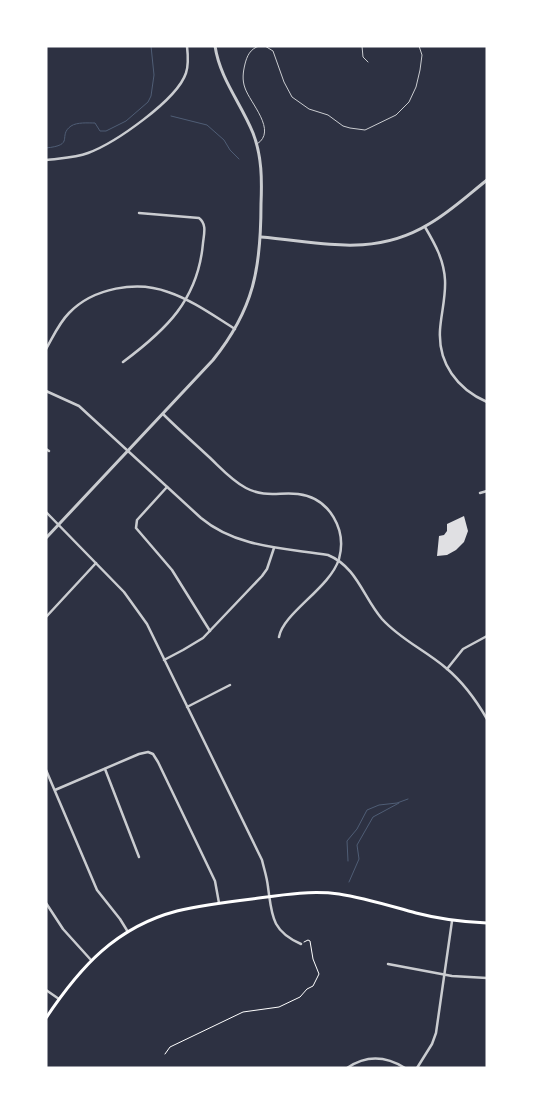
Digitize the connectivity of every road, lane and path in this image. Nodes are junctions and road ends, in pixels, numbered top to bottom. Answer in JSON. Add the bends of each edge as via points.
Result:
{"nodes":[{"id":1,"x":187,"y":46,"type":"edge"},
{"id":2,"x":215,"y":46,"type":"edge"},
{"id":3,"x":258,"y":46,"type":"edge"},
{"id":4,"x":265,"y":46,"type":"edge"},
{"id":5,"x":362,"y":46,"type":"edge"},
{"id":6,"x":419,"y":46,"type":"edge"},
{"id":7,"x":368,"y":62,"type":"dead end"},
{"id":8,"x":257,"y":144,"type":"junction"},
{"id":9,"x":46,"y":160,"type":"edge"},
{"id":10,"x":487,"y":180,"type":"edge"},
{"id":11,"x":139,"y":213,"type":"dead end"},
{"id":12,"x":425,"y":227,"type":"junction"},
{"id":13,"x":261,"y":237,"type":"junction"},
{"id":14,"x":186,"y":300,"type":"junction"},
{"id":15,"x":235,"y":329,"type":"junction"},
{"id":16,"x":46,"y":349,"type":"edge"},
{"id":17,"x":122,"y":362,"type":"dead end"},
{"id":18,"x":46,"y":391,"type":"edge"},
{"id":19,"x":487,"y":402,"type":"edge"},
{"id":20,"x":163,"y":414,"type":"junction"},
{"id":21,"x":128,"y":450,"type":"junction"},
{"id":22,"x":168,"y":487,"type":"junction"},
{"id":23,"x":487,"y":491,"type":"edge"},
{"id":24,"x":480,"y":493,"type":"dead end"},
{"id":25,"x":46,"y":512,"type":"edge"},
{"id":26,"x":59,"y":524,"type":"junction"},
{"id":27,"x":46,"y":538,"type":"edge"},
{"id":28,"x":274,"y":547,"type":"junction"},
{"id":29,"x":338,"y":560,"type":"junction"},
{"id":30,"x":96,"y":562,"type":"junction"},
{"id":31,"x":46,"y":617,"type":"edge"},
{"id":32,"x":210,"y":631,"type":"junction"},
{"id":33,"x":487,"y":636,"type":"edge"},
{"id":34,"x":279,"y":637,"type":"dead end"},
{"id":35,"x":164,"y":660,"type":"junction"},
{"id":36,"x":447,"y":669,"type":"junction"},
{"id":37,"x":230,"y":685,"type":"dead end"},
{"id":38,"x":187,"y":707,"type":"junction"},
{"id":39,"x":487,"y":719,"type":"edge"},
{"id":40,"x":105,"y":769,"type":"junction"},
{"id":41,"x":46,"y":770,"type":"edge"},
{"id":42,"x":55,"y":790,"type":"junction"},
{"id":43,"x":139,"y":857,"type":"dead end"},
{"id":44,"x":269,"y":897,"type":"junction"},
{"id":45,"x":46,"y":903,"type":"edge"},
{"id":46,"x":219,"y":903,"type":"junction"},
{"id":47,"x":452,"y":921,"type":"junction"},
{"id":48,"x":487,"y":923,"type":"edge"},
{"id":49,"x":128,"y":932,"type":"junction"},
{"id":50,"x":301,"y":944,"type":"joint"},
{"id":51,"x":91,"y":960,"type":"junction"},
{"id":52,"x":388,"y":964,"type":"dead end"},
{"id":53,"x":445,"y":975,"type":"junction"},
{"id":54,"x":487,"y":978,"type":"edge"},
{"id":55,"x":46,"y":990,"type":"edge"},
{"id":56,"x":59,"y":999,"type":"junction"},
{"id":57,"x":46,"y":1018,"type":"edge"},
{"id":58,"x":165,"y":1054,"type":"dead end"},
{"id":59,"x":347,"y":1068,"type":"edge"},
{"id":60,"x":405,"y":1068,"type":"edge"},
{"id":61,"x":417,"y":1068,"type":"edge"}],
"edges":[{"from":1,"to":9,"type":"street","via":[[186,74],[168,99],[122,136],[102,147],[68,158]]},
{"from":2,"to":8,"type":"street","via":[[222,72]]},
{"from":3,"to":8,"type":"lane","via":[[250,52],[243,76],[246,91],[264,122],[265,135]]},
{"from":4,"to":6,"type":"lane","via":[[273,51],[286,89],[296,100],[343,126],[364,130],[396,115],[409,102],[420,70],[422,55]]},
{"from":5,"to":7,"type":"lane","via":[[363,57]]},
{"from":8,"to":13,"type":"street","via":[[262,174]]},
{"from":10,"to":12,"type":"street"},
{"from":11,"to":14,"type":"street","via":[[197,217],[203,222],[199,269]]},
{"from":12,"to":13,"type":"street","via":[[401,238],[373,245]]},
{"from":12,"to":19,"type":"street","via":[[444,271],[440,330],[442,355],[456,380]]},
{"from":13,"to":15,"type":"street","via":[[252,292]]},
{"from":14,"to":15,"type":"street"},
{"from":14,"to":16,"type":"street","via":[[145,286],[114,289],[72,310]]},
{"from":14,"to":17,"type":"street","via":[[162,332]]},
{"from":15,"to":20,"type":"street","via":[[213,360]]},
{"from":18,"to":21,"type":"street","via":[[78,406]]},
{"from":20,"to":21,"type":"street"},
{"from":20,"to":29,"type":"street","via":[[227,474],[247,488],[273,495],[298,494],[324,505],[339,528],[341,546]]},
{"from":21,"to":22,"type":"street"},
{"from":21,"to":26,"type":"street"},
{"from":22,"to":28,"type":"street","via":[[205,522],[224,534]]},
{"from":22,"to":32,"type":"street","via":[[137,520],[136,528],[172,570]]},
{"from":23,"to":24,"type":"street"},
{"from":25,"to":26,"type":"street"},
{"from":26,"to":27,"type":"street"},
{"from":26,"to":30,"type":"street"},
{"from":28,"to":29,"type":"street","via":[[328,555]]},
{"from":28,"to":32,"type":"street","via":[[262,576]]},
{"from":29,"to":34,"type":"street","via":[[324,583],[284,625]]},
{"from":29,"to":36,"type":"street","via":[[355,577],[391,628]]},
{"from":30,"to":31,"type":"street"},
{"from":30,"to":35,"type":"street","via":[[133,603]]},
{"from":32,"to":35,"type":"street","via":[[195,644]]},
{"from":33,"to":36,"type":"street","via":[[463,650]]},
{"from":35,"to":38,"type":"street"},
{"from":36,"to":39,"type":"street","via":[[469,692]]},
{"from":37,"to":38,"type":"street"},
{"from":38,"to":44,"type":"street","via":[[262,860]]},
{"from":40,"to":42,"type":"street"},
{"from":40,"to":43,"type":"street"},
{"from":40,"to":46,"type":"street","via":[[144,752],[150,753],[158,762],[215,880]]},
{"from":41,"to":42,"type":"street"},
{"from":42,"to":49,"type":"street","via":[[97,890]]},
{"from":44,"to":46,"type":"main road"},
{"from":44,"to":47,"type":"main road","via":[[335,893]]},
{"from":44,"to":50,"type":"street","via":[[278,928]]},
{"from":45,"to":51,"type":"street","via":[[63,929]]},
{"from":46,"to":49,"type":"main road","via":[[175,911]]},
{"from":47,"to":48,"type":"main road"},
{"from":47,"to":53,"type":"street"},
{"from":49,"to":51,"type":"main road"},
{"from":50,"to":58,"type":"path","via":[[310,941],[319,974],[313,986],[300,997],[279,1007],[243,1012],[170,1047]]},
{"from":51,"to":56,"type":"main road"},
{"from":52,"to":53,"type":"street"},
{"from":53,"to":54,"type":"street"},
{"from":53,"to":61,"type":"street","via":[[435,1039]]},
{"from":55,"to":56,"type":"street"},
{"from":56,"to":57,"type":"main road"},
{"from":59,"to":60,"type":"street","via":[[363,1060],[377,1058],[392,1060]]}]}
